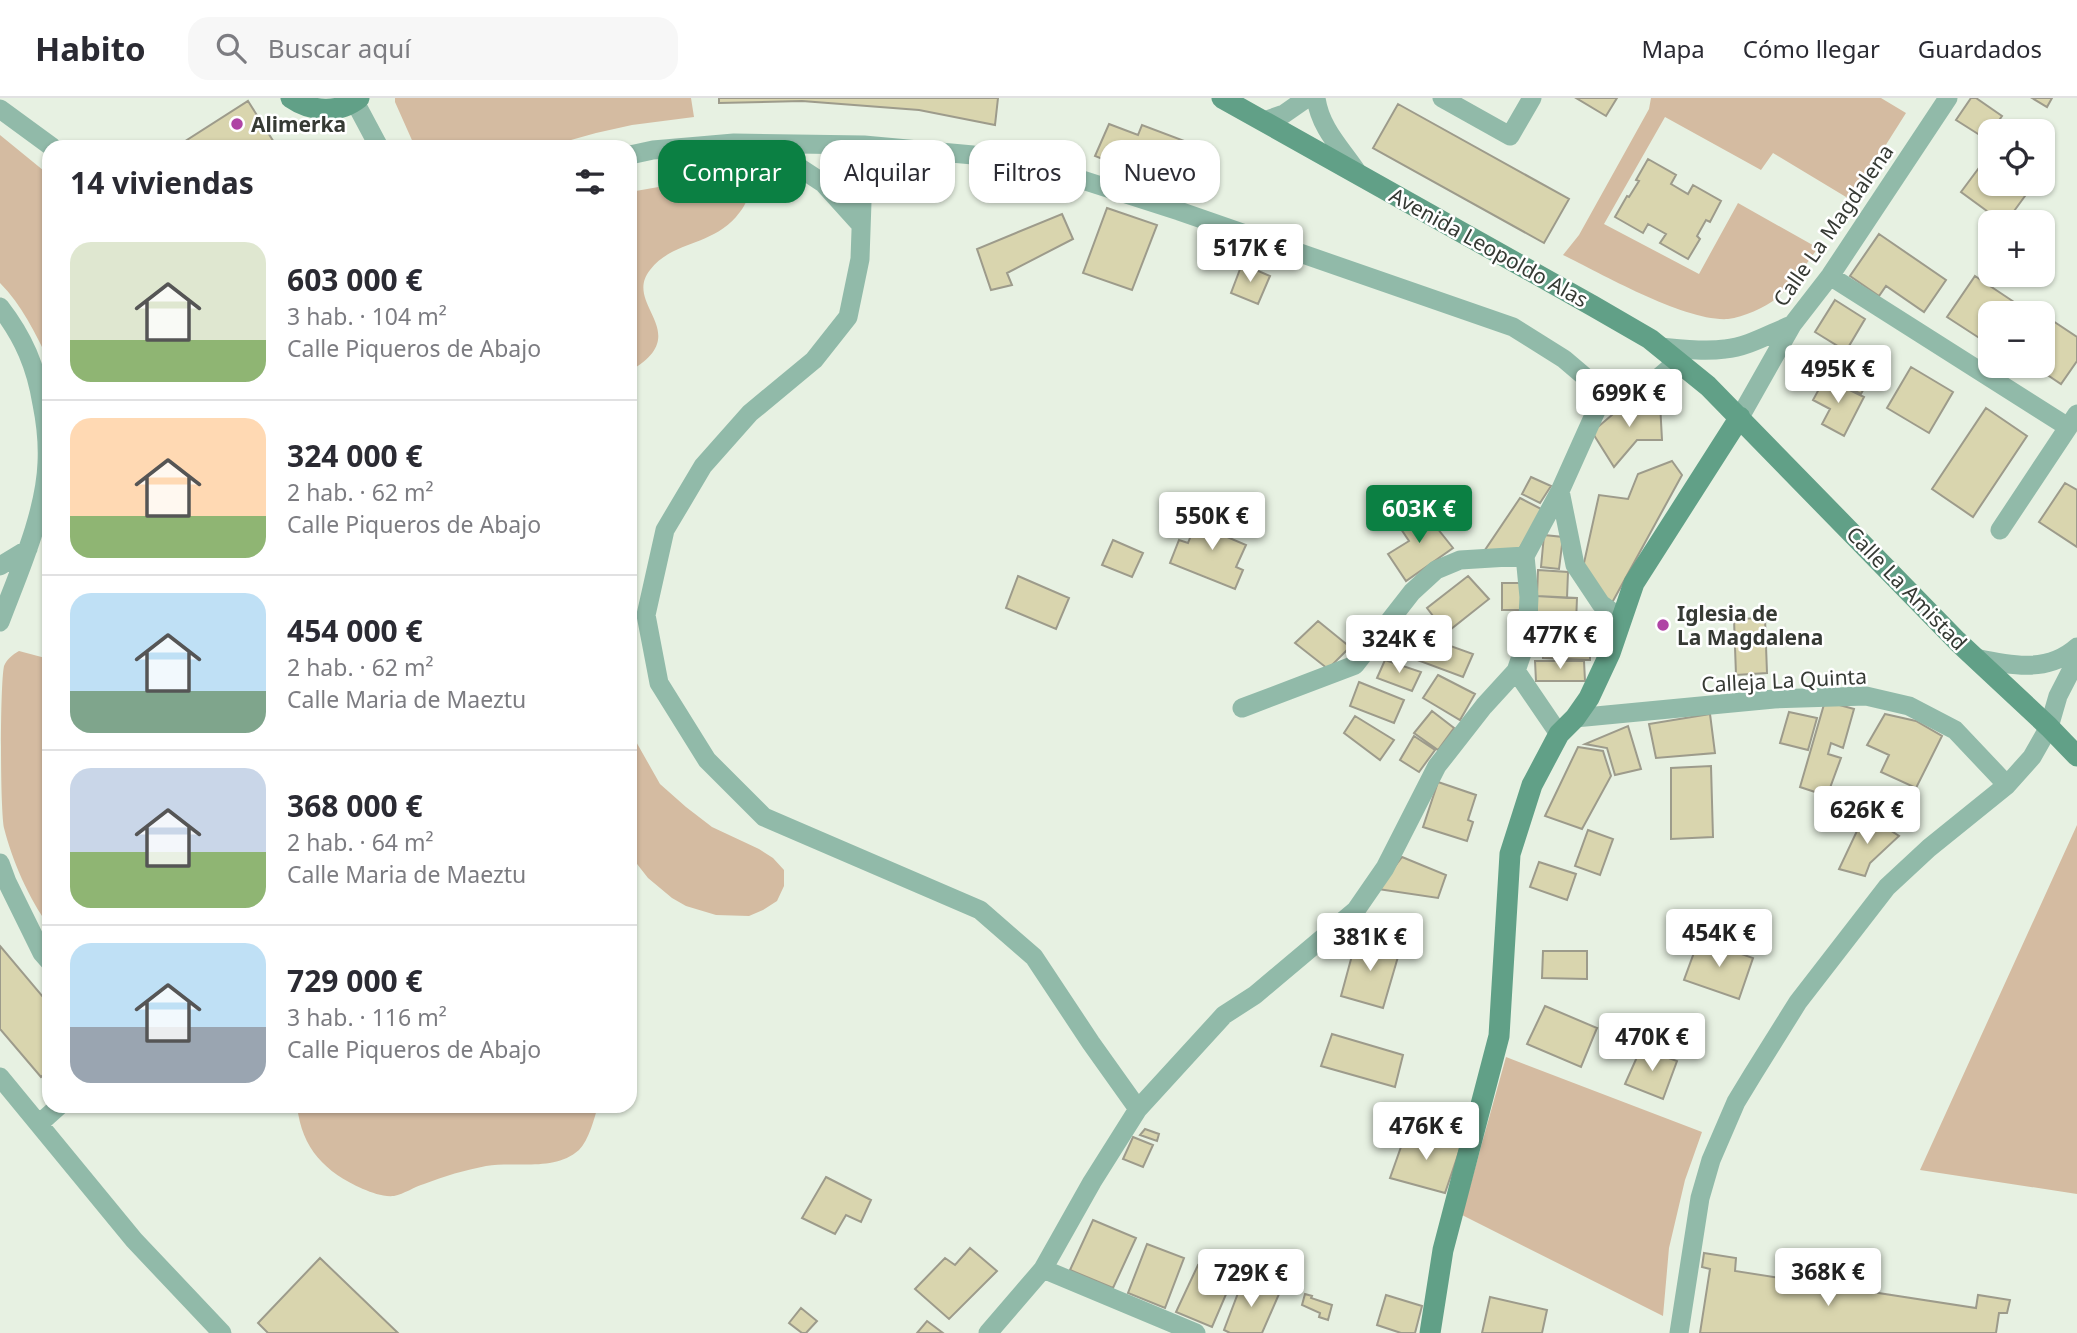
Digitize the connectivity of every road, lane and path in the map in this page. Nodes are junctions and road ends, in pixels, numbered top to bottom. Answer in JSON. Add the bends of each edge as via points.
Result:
{"nodes":[{"id":1,"x":291,"y":98,"type":"edge"},
{"id":2,"x":1223,"y":98,"type":"edge"},
{"id":3,"x":1307,"y":98,"type":"edge"},
{"id":4,"x":1317,"y":98,"type":"edge"},
{"id":5,"x":1442,"y":98,"type":"edge"},
{"id":6,"x":1532,"y":98,"type":"edge"},
{"id":7,"x":1948,"y":98,"type":"edge"},
{"id":8,"x":357,"y":100,"type":"edge"},
{"id":9,"x":0,"y":109,"type":"edge"},
{"id":10,"x":1276,"y":117,"type":"edge"},
{"id":11,"x":42,"y":140,"type":"edge"},
{"id":12,"x":376,"y":140,"type":"edge"},
{"id":13,"x":658,"y":150,"type":"edge"},
{"id":14,"x":637,"y":153,"type":"edge"},
{"id":15,"x":955,"y":153,"type":"edge"},
{"id":16,"x":806,"y":172,"type":"edge"},
{"id":17,"x":1357,"y":172,"type":"junction"},
{"id":18,"x":861,"y":203,"type":"edge"},
{"id":19,"x":860,"y":224,"type":"junction"},
{"id":20,"x":1830,"y":276,"type":"junction"},
{"id":21,"x":0,"y":307,"type":"edge"},
{"id":22,"x":1792,"y":325,"type":"junction"},
{"id":23,"x":1660,"y":347,"type":"junction"},
{"id":24,"x":1678,"y":361,"type":"junction"},
{"id":25,"x":1604,"y":393,"type":"junction"},
{"id":26,"x":42,"y":402,"type":"edge"},
{"id":27,"x":1740,"y":417,"type":"junction"},
{"id":28,"x":2072,"y":421,"type":"edge"},
{"id":29,"x":1560,"y":491,"type":"junction"},
{"id":30,"x":42,"y":498,"type":"edge"},
{"id":31,"x":2000,"y":530,"type":"dead end"},
{"id":32,"x":28,"y":549,"type":"junction"},
{"id":33,"x":1525,"y":556,"type":"junction"},
{"id":34,"x":0,"y":566,"type":"edge"},
{"id":35,"x":1622,"y":619,"type":"junction"},
{"id":36,"x":0,"y":622,"type":"edge"},
{"id":37,"x":2077,"y":647,"type":"edge"},
{"id":38,"x":1976,"y":658,"type":"junction"},
{"id":39,"x":2077,"y":659,"type":"edge"},
{"id":40,"x":1516,"y":671,"type":"junction"},
{"id":41,"x":1242,"y":708,"type":"dead end"},
{"id":42,"x":1575,"y":718,"type":"junction"},
{"id":43,"x":2049,"y":727,"type":"junction"},
{"id":44,"x":1559,"y":734,"type":"junction"},
{"id":45,"x":2077,"y":757,"type":"edge"},
{"id":46,"x":2007,"y":785,"type":"junction"},
{"id":47,"x":0,"y":863,"type":"edge"},
{"id":48,"x":42,"y":953,"type":"edge"},
{"id":49,"x":0,"y":1077,"type":"edge"},
{"id":50,"x":1138,"y":1109,"type":"junction"},
{"id":51,"x":51,"y":1113,"type":"edge"},
{"id":52,"x":40,"y":1123,"type":"junction"},
{"id":53,"x":1043,"y":1269,"type":"junction"},
{"id":54,"x":222,"y":1333,"type":"edge"},
{"id":55,"x":988,"y":1333,"type":"edge"},
{"id":56,"x":1196,"y":1333,"type":"edge"},
{"id":57,"x":1430,"y":1333,"type":"edge"},
{"id":58,"x":1679,"y":1333,"type":"edge"}],
"edges":[{"from":1,"to":8,"type":"main road","via":[[319,109]]},
{"from":2,"to":10,"type":"main road","name":"Avenida Leopoldo Alas"},
{"from":3,"to":10,"type":"street"},
{"from":4,"to":17,"type":"street","via":[[1328,133]]},
{"from":5,"to":6,"type":"street","via":[[1510,136]]},
{"from":7,"to":20,"type":"street","name":"Calle La Magdalena"},
{"from":8,"to":12,"type":"street"},
{"from":9,"to":11,"type":"street"},
{"from":10,"to":17,"type":"main road","name":"Avenida Leopoldo Alas"},
{"from":13,"to":14,"type":"street"},
{"from":15,"to":25,"type":"street","via":[[1070,176],[1513,327],[1564,359]]},
{"from":16,"to":19,"type":"street","via":[[823,183]]},
{"from":17,"to":23,"type":"main road","name":"Avenida Leopoldo Alas"},
{"from":18,"to":19,"type":"street"},
{"from":19,"to":50,"type":"street","via":[[860,259],[848,317],[814,360],[750,413],[703,466],[665,530],[646,615],[659,683],[707,760],[764,817],[980,911],[1034,957]]},
{"from":20,"to":22,"type":"street","name":"Calle La Magdalena"},
{"from":20,"to":28,"type":"street"},
{"from":21,"to":26,"type":"street","via":[[30,355]]},
{"from":22,"to":23,"type":"street","via":[[1727,349]]},
{"from":22,"to":27,"type":"street","name":"Calle La Magdalena"},
{"from":23,"to":24,"type":"main road","name":"Avenida Leopoldo Alas"},
{"from":24,"to":25,"type":"street","via":[[1651,384]]},
{"from":24,"to":27,"type":"main road","name":"Avenida Leopoldo Alas"},
{"from":25,"to":29,"type":"street"},
{"from":27,"to":35,"type":"main road","via":[[1634,583]]},
{"from":27,"to":38,"type":"main road","name":"Calle La Amistad"},
{"from":28,"to":31,"type":"street"},
{"from":29,"to":33,"type":"street"},
{"from":29,"to":35,"type":"street","via":[[1575,565],[1601,604]]},
{"from":30,"to":32,"type":"street"},
{"from":32,"to":34,"type":"street"},
{"from":32,"to":36,"type":"street"},
{"from":33,"to":40,"type":"street","via":[[1530,597],[1527,639]]},
{"from":33,"to":41,"type":"street","via":[[1460,560],[1436,570],[1355,665]]},
{"from":35,"to":42,"type":"main road","via":[[1589,698]]},
{"from":37,"to":38,"type":"street","via":[[2067,656],[2037,666],[2007,666]]},
{"from":38,"to":43,"type":"main road","name":"Calle La Amistad"},
{"from":39,"to":43,"type":"street","via":[[2058,695]]},
{"from":40,"to":44,"type":"street"},
{"from":40,"to":50,"type":"street","via":[[1437,766],[1385,868],[1356,910],[1255,995],[1224,1015]]},
{"from":42,"to":44,"type":"main road"},
{"from":42,"to":46,"type":"street","name":"Calleja La Quinta","via":[[1866,695],[1909,706],[1955,730]]},
{"from":43,"to":45,"type":"main road","name":"Calle La Amistad"},
{"from":43,"to":46,"type":"street","via":[[2032,757]]},
{"from":44,"to":57,"type":"main road","via":[[1532,785],[1510,854],[1499,1036],[1443,1250]]},
{"from":46,"to":58,"type":"street","via":[[1887,887],[1798,1002],[1736,1102],[1700,1198]]},
{"from":47,"to":48,"type":"street"},
{"from":49,"to":52,"type":"street"},
{"from":50,"to":53,"type":"street"},
{"from":51,"to":52,"type":"street"},
{"from":52,"to":54,"type":"street","via":[[134,1240]]},
{"from":53,"to":55,"type":"street"},
{"from":53,"to":56,"type":"street"}]}
